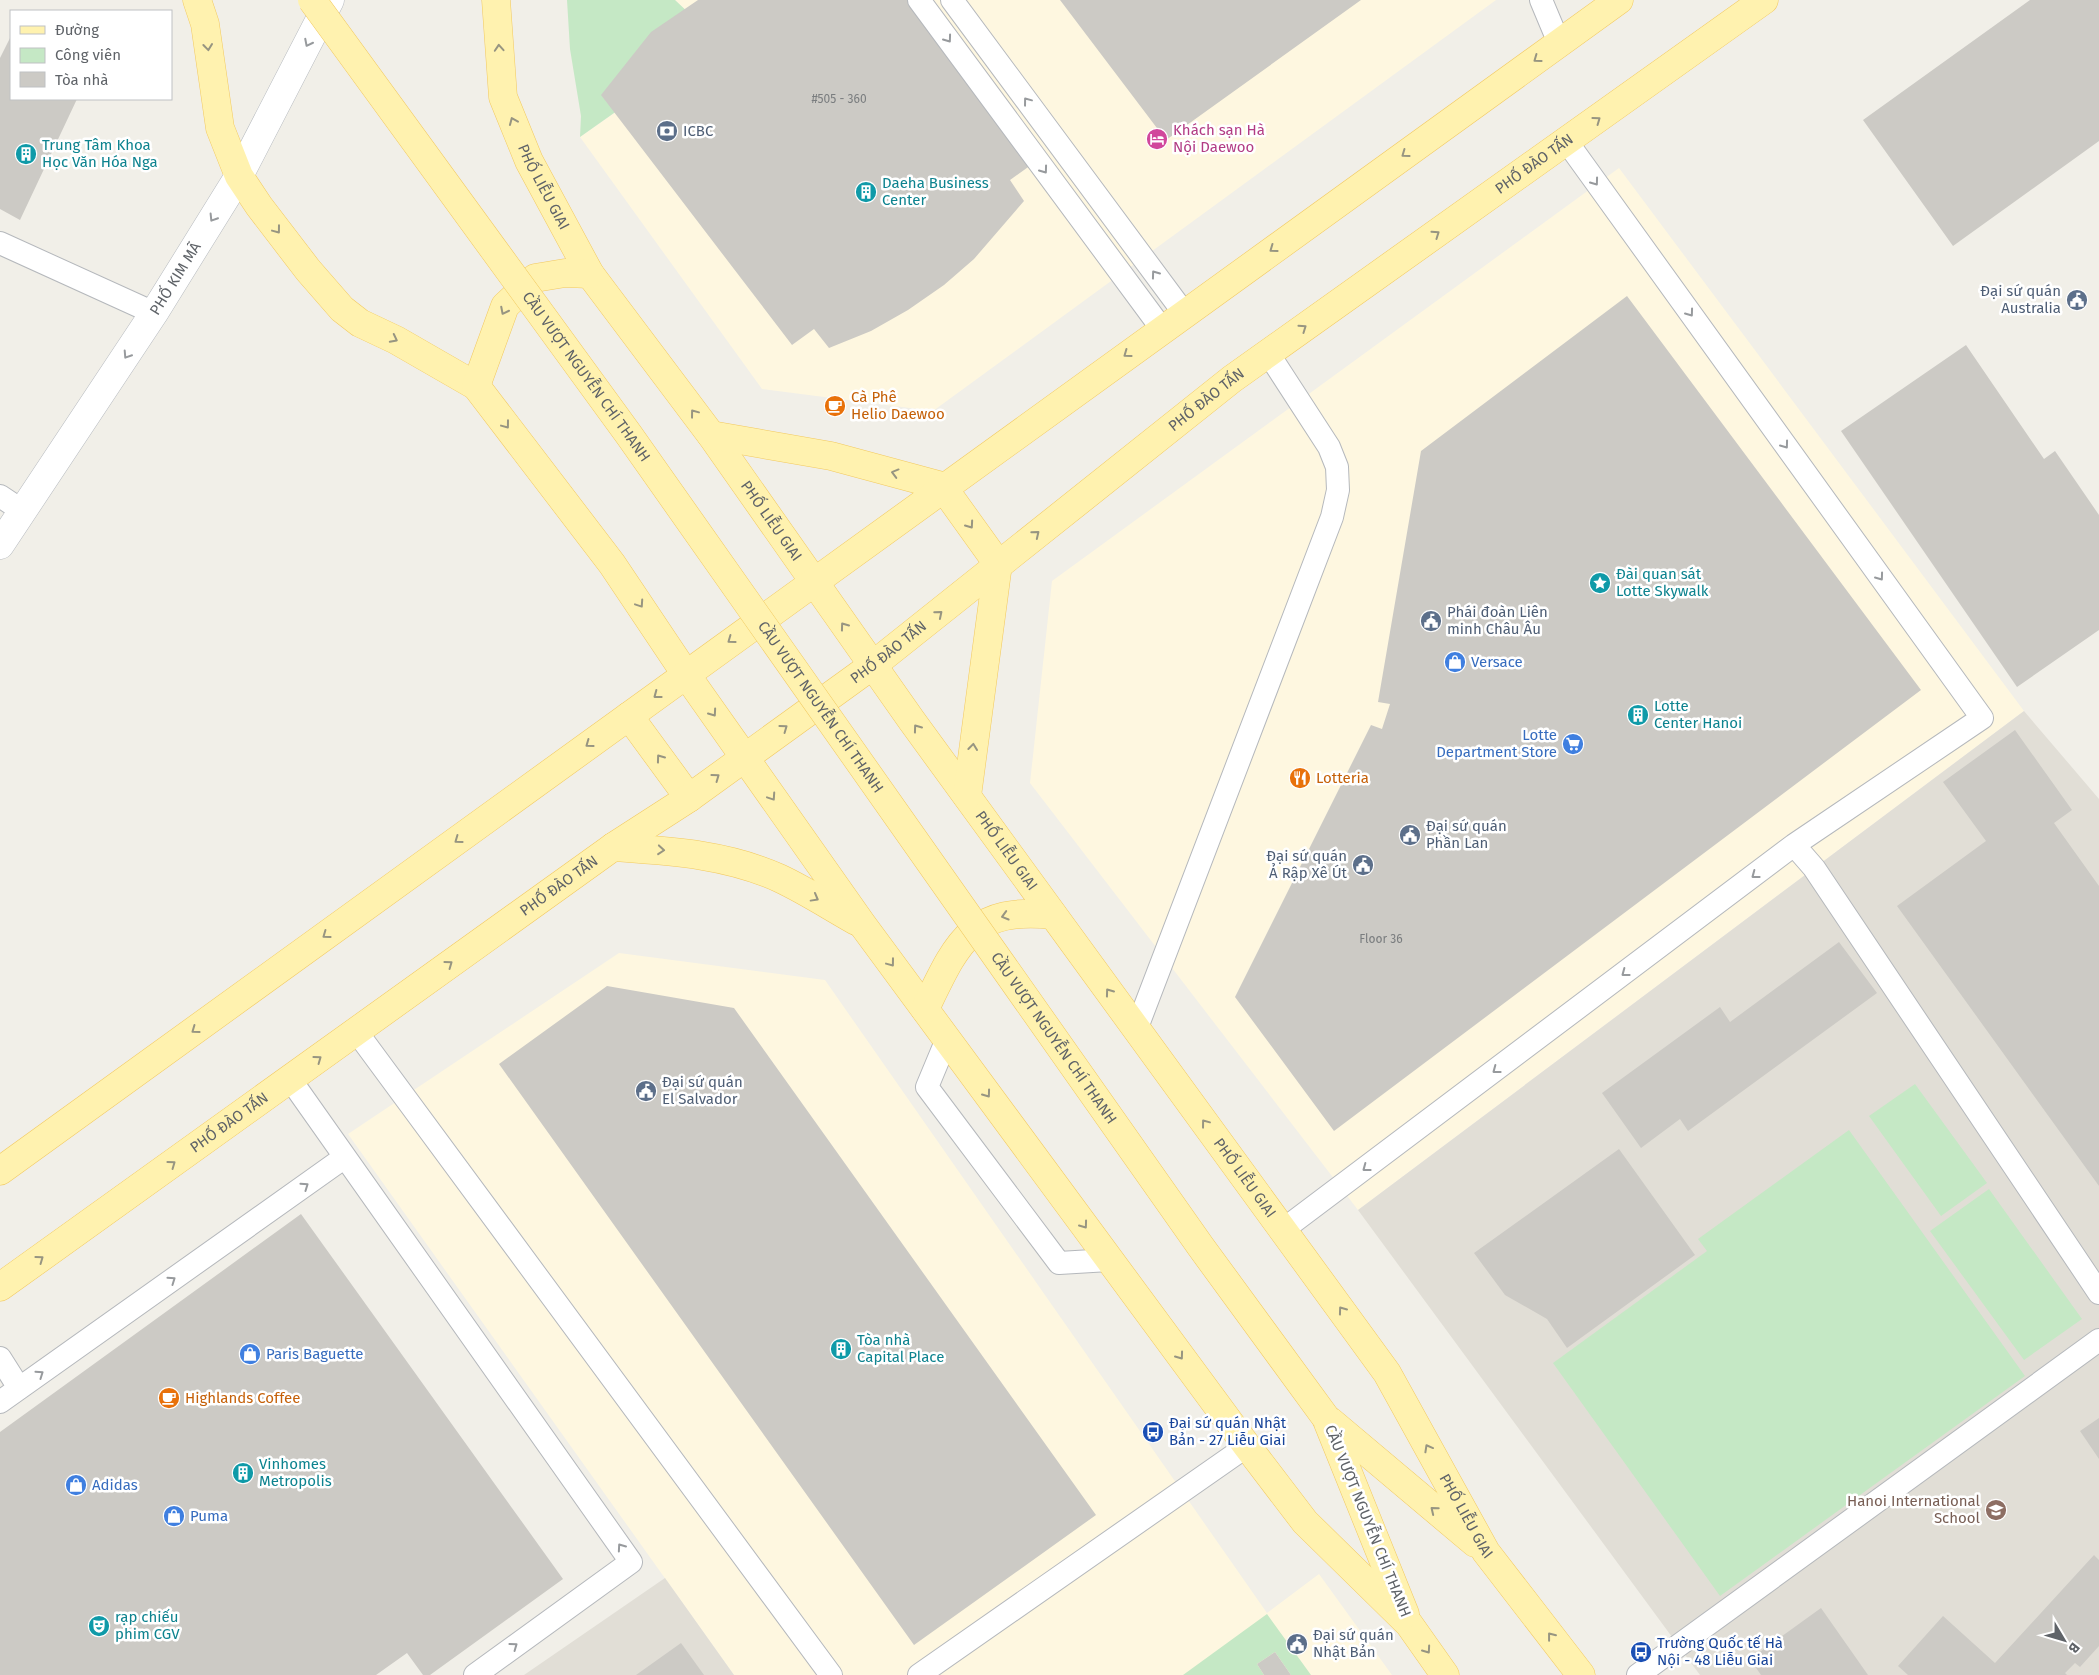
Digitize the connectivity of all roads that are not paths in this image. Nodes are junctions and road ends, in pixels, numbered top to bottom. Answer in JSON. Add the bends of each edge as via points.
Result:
{"nodes":[{"id":1,"x":197,"y":0,"type":"edge"},
{"id":2,"x":312,"y":0,"type":"edge"},
{"id":3,"x":330,"y":0,"type":"edge"},
{"id":4,"x":496,"y":0,"type":"edge"},
{"id":5,"x":919,"y":0,"type":"edge"},
{"id":6,"x":952,"y":0,"type":"edge"},
{"id":7,"x":1541,"y":0,"type":"edge"},
{"id":8,"x":1619,"y":0,"type":"edge"},
{"id":9,"x":1764,"y":0,"type":"edge"},
{"id":10,"x":1559,"y":43,"type":"junction"},
{"id":11,"x":1567,"y":142,"type":"junction"},
{"id":12,"x":239,"y":176,"type":"junction"},
{"id":13,"x":0,"y":243,"type":"edge"},
{"id":14,"x":590,"y":274,"type":"junction"},
{"id":15,"x":154,"y":313,"type":"junction"},
{"id":16,"x":1184,"y":313,"type":"junction"},
{"id":17,"x":1162,"y":329,"type":"junction"},
{"id":18,"x":1268,"y":353,"type":"junction"},
{"id":19,"x":476,"y":386,"type":"junction"},
{"id":20,"x":711,"y":435,"type":"junction"},
{"id":21,"x":942,"y":486,"type":"junction"},
{"id":22,"x":0,"y":496,"type":"edge"},
{"id":23,"x":24,"y":512,"type":"junction"},
{"id":24,"x":0,"y":546,"type":"edge"},
{"id":25,"x":998,"y":564,"type":"junction"},
{"id":26,"x":813,"y":581,"type":"junction"},
{"id":27,"x":873,"y":665,"type":"junction"},
{"id":28,"x":685,"y":673,"type":"junction"},
{"id":29,"x":629,"y":716,"type":"junction"},
{"id":30,"x":744,"y":757,"type":"junction"},
{"id":31,"x":967,"y":796,"type":"junction"},
{"id":32,"x":688,"y":798,"type":"junction"},
{"id":33,"x":1794,"y":845,"type":"junction"},
{"id":34,"x":613,"y":846,"type":"junction"},
{"id":35,"x":1053,"y":915,"type":"junction"},
{"id":36,"x":862,"y":924,"type":"junction"},
{"id":37,"x":925,"y":1009,"type":"junction"},
{"id":38,"x":1136,"y":1030,"type":"junction"},
{"id":39,"x":356,"y":1031,"type":"junction"},
{"id":40,"x":947,"y":1039,"type":"junction"},
{"id":41,"x":290,"y":1079,"type":"junction"},
{"id":42,"x":345,"y":1157,"type":"junction"},
{"id":43,"x":0,"y":1171,"type":"edge"},
{"id":44,"x":1284,"y":1229,"type":"junction"},
{"id":45,"x":1109,"y":1260,"type":"junction"},
{"id":46,"x":0,"y":1288,"type":"edge"},
{"id":47,"x":2099,"y":1293,"type":"edge"},
{"id":48,"x":2099,"y":1340,"type":"edge"},
{"id":49,"x":0,"y":1358,"type":"edge"},
{"id":50,"x":19,"y":1388,"type":"junction"},
{"id":51,"x":0,"y":1402,"type":"edge"},
{"id":52,"x":1326,"y":1418,"type":"junction"},
{"id":53,"x":1247,"y":1446,"type":"junction"},
{"id":54,"x":1486,"y":1552,"type":"junction"},
{"id":55,"x":1409,"y":1624,"type":"junction"},
{"id":56,"x":475,"y":1675,"type":"edge"},
{"id":57,"x":831,"y":1675,"type":"edge"},
{"id":58,"x":919,"y":1675,"type":"edge"},
{"id":59,"x":1445,"y":1675,"type":"edge"},
{"id":60,"x":1581,"y":1675,"type":"edge"},
{"id":61,"x":1638,"y":1675,"type":"edge"}],
"edges":[{"from":1,"to":12,"type":"main road","one_way":true,"via":[[205,24],[220,128]]},
{"from":2,"to":52,"type":"main road","name":"CẦU VƯỢT NGUYỄN CHÍ THANH","bridge":true,"via":[[628,435],[1201,1248]]},
{"from":3,"to":12,"type":"main road","name":"PHỐ KIM MÃ","one_way":true},
{"from":14,"to":4,"type":"main road","name":"PHỐ LIỄU GIAI","one_way":true,"via":[[530,161],[503,97]]},
{"from":5,"to":17,"type":"lane","one_way":true},
{"from":16,"to":6,"type":"lane","one_way":true},
{"from":7,"to":10,"type":"lane"},
{"from":8,"to":10,"type":"main road"},
{"from":11,"to":9,"type":"main road","name":"PHỐ ĐÀO TẤN","one_way":true},
{"from":10,"to":16,"type":"main road","one_way":true},
{"from":18,"to":11,"type":"main road","name":"PHỐ ĐÀO TẤN","one_way":true},
{"from":11,"to":33,"type":"lane","one_way":true,"via":[[1982,718]]},
{"from":12,"to":15,"type":"main road","name":"PHỐ KIM MÃ","one_way":true},
{"from":12,"to":19,"type":"main road","one_way":true,"via":[[308,270],[342,309],[360,323]]},
{"from":13,"to":15,"type":"lane"},
{"from":14,"to":19,"type":"main road","one_way":true,"via":[[564,273],[535,278],[505,306]]},
{"from":20,"to":14,"type":"main road","name":"PHỐ LIỄU GIAI","one_way":true},
{"from":15,"to":23,"type":"main road","name":"PHỐ KIM MÃ","one_way":true},
{"from":16,"to":17,"type":"main road"},
{"from":17,"to":21,"type":"main road","one_way":true},
{"from":25,"to":18,"type":"main road","name":"PHỐ ĐÀO TẤN","one_way":true,"via":[[1209,395]]},
{"from":18,"to":38,"type":"lane","via":[[1329,447],[1337,467],[1338,490],[1332,517]]},
{"from":19,"to":28,"type":"main road","one_way":true,"via":[[612,564]]},
{"from":21,"to":20,"type":"main road","one_way":true,"via":[[831,456]]},
{"from":20,"to":26,"type":"main road","name":"PHỐ LIỄU GIAI"},
{"from":21,"to":25,"type":"main road","one_way":true},
{"from":21,"to":26,"type":"main road"},
{"from":22,"to":23,"type":"lane"},
{"from":23,"to":24,"type":"main road","name":"PHỐ KIM MÃ"},
{"from":27,"to":25,"type":"main road","name":"PHỐ ĐÀO TẤN","one_way":true},
{"from":31,"to":25,"type":"main road","one_way":true},
{"from":27,"to":26,"type":"main road","name":"PHỐ LIỄU GIAI","one_way":true},
{"from":26,"to":28,"type":"main road","one_way":true},
{"from":30,"to":27,"type":"main road","name":"PHỐ ĐÀO TẤN","one_way":true},
{"from":31,"to":27,"type":"main road","name":"PHỐ LIỄU GIAI","one_way":true},
{"from":28,"to":29,"type":"main road","one_way":true},
{"from":28,"to":30,"type":"main road","one_way":true},
{"from":32,"to":29,"type":"main road","one_way":true},
{"from":29,"to":43,"type":"main road","one_way":true},
{"from":32,"to":30,"type":"main road","name":"PHỐ ĐÀO TẤN","one_way":true},
{"from":30,"to":36,"type":"main road","one_way":true},
{"from":31,"to":35,"type":"main road","name":"PHỐ LIỄU GIAI"},
{"from":32,"to":34,"type":"main road","name":"PHỐ ĐÀO TẤN"},
{"from":33,"to":44,"type":"lane","one_way":true},
{"from":33,"to":47,"type":"lane","via":[[1814,868]]},
{"from":34,"to":36,"type":"main road","one_way":true,"via":[[678,852],[733,862],[779,878]]},
{"from":39,"to":34,"type":"main road","name":"PHỐ ĐÀO TẤN","one_way":true},
{"from":35,"to":37,"type":"main road","one_way":true,"via":[[1016,913],[980,925],[969,933],[955,952]]},
{"from":38,"to":35,"type":"main road","name":"PHỐ LIỄU GIAI","one_way":true},
{"from":36,"to":37,"type":"main road","one_way":true},
{"from":37,"to":40,"type":"main road"},
{"from":44,"to":38,"type":"main road","name":"PHỐ LIỄU GIAI","one_way":true},
{"from":41,"to":39,"type":"main road","name":"PHỐ ĐÀO TẤN","one_way":true},
{"from":39,"to":57,"type":"lane"},
{"from":40,"to":45,"type":"main road","one_way":true},
{"from":40,"to":45,"type":"lane","via":[[927,1087],[1059,1263]]},
{"from":41,"to":42,"type":"lane"},
{"from":46,"to":41,"type":"main road","name":"PHỐ ĐÀO TẤN","one_way":true},
{"from":50,"to":42,"type":"lane","one_way":true},
{"from":56,"to":42,"type":"lane","one_way":true,"via":[[631,1562]]},
{"from":54,"to":44,"type":"main road","name":"PHỐ LIỄU GIAI","one_way":true,"via":[[1387,1373]]},
{"from":45,"to":53,"type":"main road","one_way":true},
{"from":48,"to":61,"type":"lane"},
{"from":49,"to":50,"type":"lane"},
{"from":50,"to":51,"type":"lane"},
{"from":54,"to":52,"type":"main road","name":"CẦU VƯỢT NGUYỄN CHÍ THANH","one_way":true},
{"from":52,"to":55,"type":"main road","name":"CẦU VƯỢT NGUYỄN CHÍ THANH"},
{"from":53,"to":55,"type":"main road","via":[[1305,1522]]},
{"from":53,"to":58,"type":"lane"},
{"from":60,"to":54,"type":"main road","name":"PHỐ LIỄU GIAI","one_way":true},
{"from":55,"to":59,"type":"main road","one_way":true}]}
